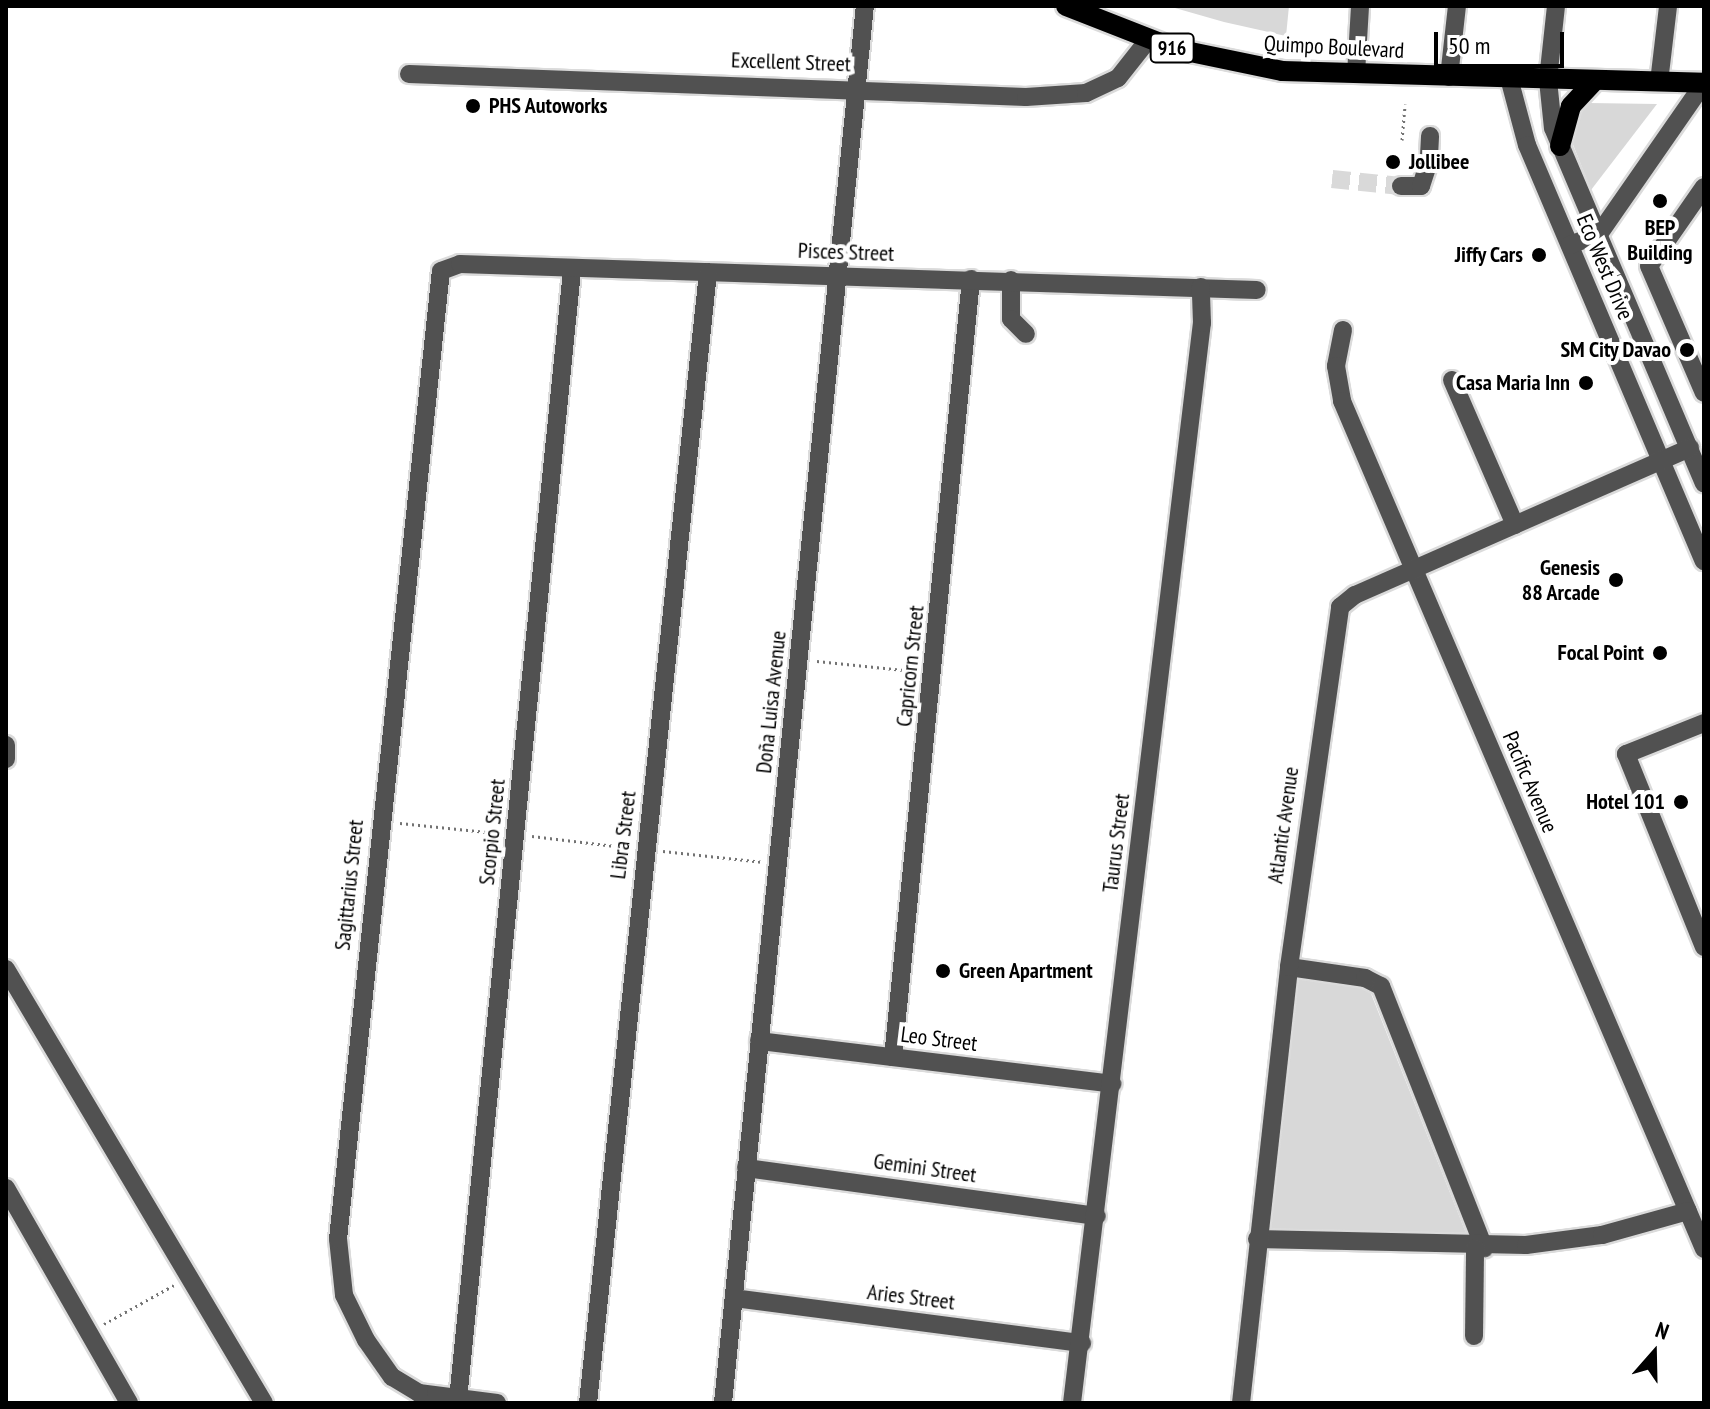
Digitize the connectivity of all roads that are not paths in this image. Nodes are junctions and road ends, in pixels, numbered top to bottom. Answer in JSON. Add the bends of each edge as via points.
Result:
{"nodes":[{"id":1,"x":865,"y":6,"type":"edge"},
{"id":2,"x":1066,"y":6,"type":"edge"},
{"id":3,"x":1360,"y":6,"type":"edge"},
{"id":4,"x":1457,"y":6,"type":"edge"},
{"id":5,"x":1556,"y":6,"type":"edge"},
{"id":6,"x":1668,"y":6,"type":"edge"},
{"id":7,"x":1148,"y":40,"type":"junction"},
{"id":8,"x":409,"y":74,"type":"dead end"},
{"id":9,"x":1356,"y":74,"type":"junction"},
{"id":10,"x":1449,"y":77,"type":"junction"},
{"id":11,"x":1509,"y":78,"type":"junction"},
{"id":12,"x":1548,"y":80,"type":"junction"},
{"id":13,"x":1594,"y":81,"type":"junction"},
{"id":14,"x":1659,"y":82,"type":"junction"},
{"id":15,"x":1704,"y":83,"type":"edge"},
{"id":16,"x":855,"y":87,"type":"junction"},
{"id":17,"x":1430,"y":136,"type":"dead end"},
{"id":18,"x":1560,"y":146,"type":"junction"},
{"id":19,"x":1401,"y":186,"type":"tunnel mouth"},
{"id":20,"x":1704,"y":187,"type":"edge"},
{"id":21,"x":1599,"y":234,"type":"junction"},
{"id":22,"x":1570,"y":245,"type":"junction"},
{"id":23,"x":572,"y":270,"type":"junction"},
{"id":24,"x":708,"y":272,"type":"junction"},
{"id":25,"x":838,"y":276,"type":"junction"},
{"id":26,"x":438,"y":277,"type":"joint"},
{"id":27,"x":971,"y":279,"type":"junction"},
{"id":28,"x":1011,"y":280,"type":"junction"},
{"id":29,"x":1201,"y":287,"type":"junction"},
{"id":30,"x":1257,"y":290,"type":"dead end"},
{"id":31,"x":1343,"y":330,"type":"dead end"},
{"id":32,"x":1026,"y":334,"type":"dead end"},
{"id":33,"x":1452,"y":380,"type":"dead end"},
{"id":34,"x":1704,"y":393,"type":"edge"},
{"id":35,"x":1690,"y":448,"type":"junction"},
{"id":36,"x":1661,"y":461,"type":"junction"},
{"id":37,"x":1704,"y":483,"type":"edge"},
{"id":38,"x":1515,"y":525,"type":"junction"},
{"id":39,"x":1704,"y":561,"type":"edge"},
{"id":40,"x":1414,"y":569,"type":"junction"},
{"id":41,"x":1704,"y":723,"type":"edge"},
{"id":42,"x":6,"y":745,"type":"edge"},
{"id":43,"x":6,"y":759,"type":"edge"},
{"id":44,"x":1704,"y":947,"type":"edge"},
{"id":45,"x":1289,"y":967,"type":"junction"},
{"id":46,"x":6,"y":969,"type":"edge"},
{"id":47,"x":759,"y":1041,"type":"junction"},
{"id":48,"x":893,"y":1057,"type":"junction"},
{"id":49,"x":1112,"y":1084,"type":"junction"},
{"id":50,"x":746,"y":1168,"type":"junction"},
{"id":51,"x":6,"y":1188,"type":"edge"},
{"id":52,"x":1688,"y":1211,"type":"junction"},
{"id":53,"x":1097,"y":1216,"type":"junction"},
{"id":54,"x":1257,"y":1239,"type":"junction"},
{"id":55,"x":1480,"y":1248,"type":"junction"},
{"id":56,"x":1704,"y":1249,"type":"edge"},
{"id":57,"x":734,"y":1298,"type":"junction"},
{"id":58,"x":1474,"y":1336,"type":"dead end"},
{"id":59,"x":1082,"y":1343,"type":"junction"},
{"id":60,"x":458,"y":1399,"type":"junction"},
{"id":61,"x":129,"y":1403,"type":"edge"},
{"id":62,"x":264,"y":1403,"type":"edge"},
{"id":63,"x":497,"y":1403,"type":"edge"},
{"id":64,"x":588,"y":1403,"type":"edge"},
{"id":65,"x":723,"y":1403,"type":"edge"},
{"id":66,"x":1072,"y":1403,"type":"edge"},
{"id":67,"x":1241,"y":1403,"type":"edge"}],
"edges":[{"from":1,"to":16,"type":"street","name":"Doña Luisa Avenue"},
{"from":2,"to":7,"type":"main road","name":"Quimpo Boulevard","number":"916"},
{"from":3,"to":9,"type":"street"},
{"from":4,"to":10,"type":"street"},
{"from":5,"to":12,"type":"street","name":"Eco West Drive"},
{"from":6,"to":14,"type":"street"},
{"from":7,"to":9,"type":"main road","name":"Quimpo Boulevard","number":"916","via":[[1238,64]]},
{"from":7,"to":16,"type":"street","name":"Excellent Street","via":[[1118,78],[1086,93],[1026,97]]},
{"from":8,"to":16,"type":"street","name":"Excellent Street"},
{"from":9,"to":10,"type":"main road","name":"Quimpo Boulevard","number":"916"},
{"from":10,"to":11,"type":"main road","name":"Quimpo Boulevard","number":"916"},
{"from":11,"to":12,"type":"main road","name":"Quimpo Boulevard","number":"916"},
{"from":11,"to":22,"type":"street","name":"Eco West Drive","via":[[1527,145]]},
{"from":12,"to":13,"type":"main road","name":"Quimpo Boulevard","number":"916"},
{"from":12,"to":18,"type":"street","name":"Eco West Drive"},
{"from":13,"to":14,"type":"main road","name":"Quimpo Boulevard","number":"916"},
{"from":13,"to":18,"type":"main road","via":[[1567,113]]},
{"from":14,"to":15,"type":"main road","name":"Quimpo Boulevard","number":"916"},
{"from":15,"to":21,"type":"street"},
{"from":16,"to":25,"type":"street","name":"Doña Luisa Avenue"},
{"from":17,"to":19,"type":"street","via":[[1421,186]]},
{"from":18,"to":21,"type":"street","name":"Eco West Drive"},
{"from":20,"to":34,"type":"street","via":[[1649,266]]},
{"from":21,"to":22,"type":"street"},
{"from":21,"to":35,"type":"street","name":"Eco West Drive"},
{"from":22,"to":36,"type":"street","name":"Eco West Drive"},
{"from":23,"to":24,"type":"street","name":"Pisces Street"},
{"from":23,"to":26,"type":"street","name":"Pisces Street","via":[[460,264]]},
{"from":23,"to":60,"type":"street","name":"Scorpio Street"},
{"from":24,"to":25,"type":"street","name":"Pisces Street"},
{"from":24,"to":64,"type":"street","name":"Libra Street"},
{"from":25,"to":27,"type":"street","name":"Pisces Street"},
{"from":25,"to":47,"type":"street","name":"Doña Luisa Avenue"},
{"from":26,"to":60,"type":"street","name":"Sagittarius Street","via":[[338,1239],[344,1295],[392,1377],[419,1393]]},
{"from":27,"to":28,"type":"street","name":"Pisces Street"},
{"from":27,"to":48,"type":"street","name":"Capricorn Street"},
{"from":28,"to":29,"type":"street","name":"Pisces Street"},
{"from":28,"to":32,"type":"street","via":[[1011,319]]},
{"from":29,"to":30,"type":"street","name":"Pisces Street"},
{"from":29,"to":49,"type":"street","name":"Taurus Street","via":[[1202,323]]},
{"from":31,"to":40,"type":"street","name":"Pacific Avenue","via":[[1336,366],[1342,401]]},
{"from":33,"to":38,"type":"street"},
{"from":35,"to":36,"type":"street","name":"Atlantic Avenue"},
{"from":35,"to":37,"type":"street","name":"Eco West Drive"},
{"from":36,"to":38,"type":"street","name":"Atlantic Avenue"},
{"from":36,"to":39,"type":"street","name":"Eco West Drive"},
{"from":38,"to":40,"type":"street","name":"Atlantic Avenue"},
{"from":40,"to":45,"type":"street","name":"Atlantic Avenue","via":[[1355,595],[1336,616]]},
{"from":40,"to":52,"type":"street","name":"Pacific Avenue"},
{"from":41,"to":44,"type":"street","via":[[1626,754]]},
{"from":42,"to":43,"type":"street"},
{"from":45,"to":54,"type":"street","name":"Atlantic Avenue"},
{"from":45,"to":55,"type":"street","via":[[1365,978],[1381,986]]},
{"from":46,"to":62,"type":"street"},
{"from":47,"to":48,"type":"street","name":"Leo Street"},
{"from":47,"to":50,"type":"street","name":"Doña Luisa Avenue"},
{"from":48,"to":49,"type":"street","name":"Leo Street"},
{"from":49,"to":53,"type":"street","name":"Taurus Street"},
{"from":50,"to":53,"type":"street","name":"Gemini Street"},
{"from":50,"to":57,"type":"street","name":"Doña Luisa Avenue"},
{"from":51,"to":61,"type":"street"},
{"from":52,"to":55,"type":"street","via":[[1569,1241]]},
{"from":52,"to":56,"type":"street","name":"Pacific Avenue"},
{"from":53,"to":59,"type":"street","name":"Taurus Street"},
{"from":54,"to":55,"type":"street"},
{"from":54,"to":67,"type":"street","name":"Atlantic Avenue"},
{"from":55,"to":58,"type":"street"},
{"from":57,"to":59,"type":"street","name":"Aries Street"},
{"from":57,"to":65,"type":"street","name":"Doña Luisa Avenue"},
{"from":59,"to":66,"type":"street","name":"Taurus Street"},
{"from":60,"to":63,"type":"street","name":"Sagittarius Street"}]}
